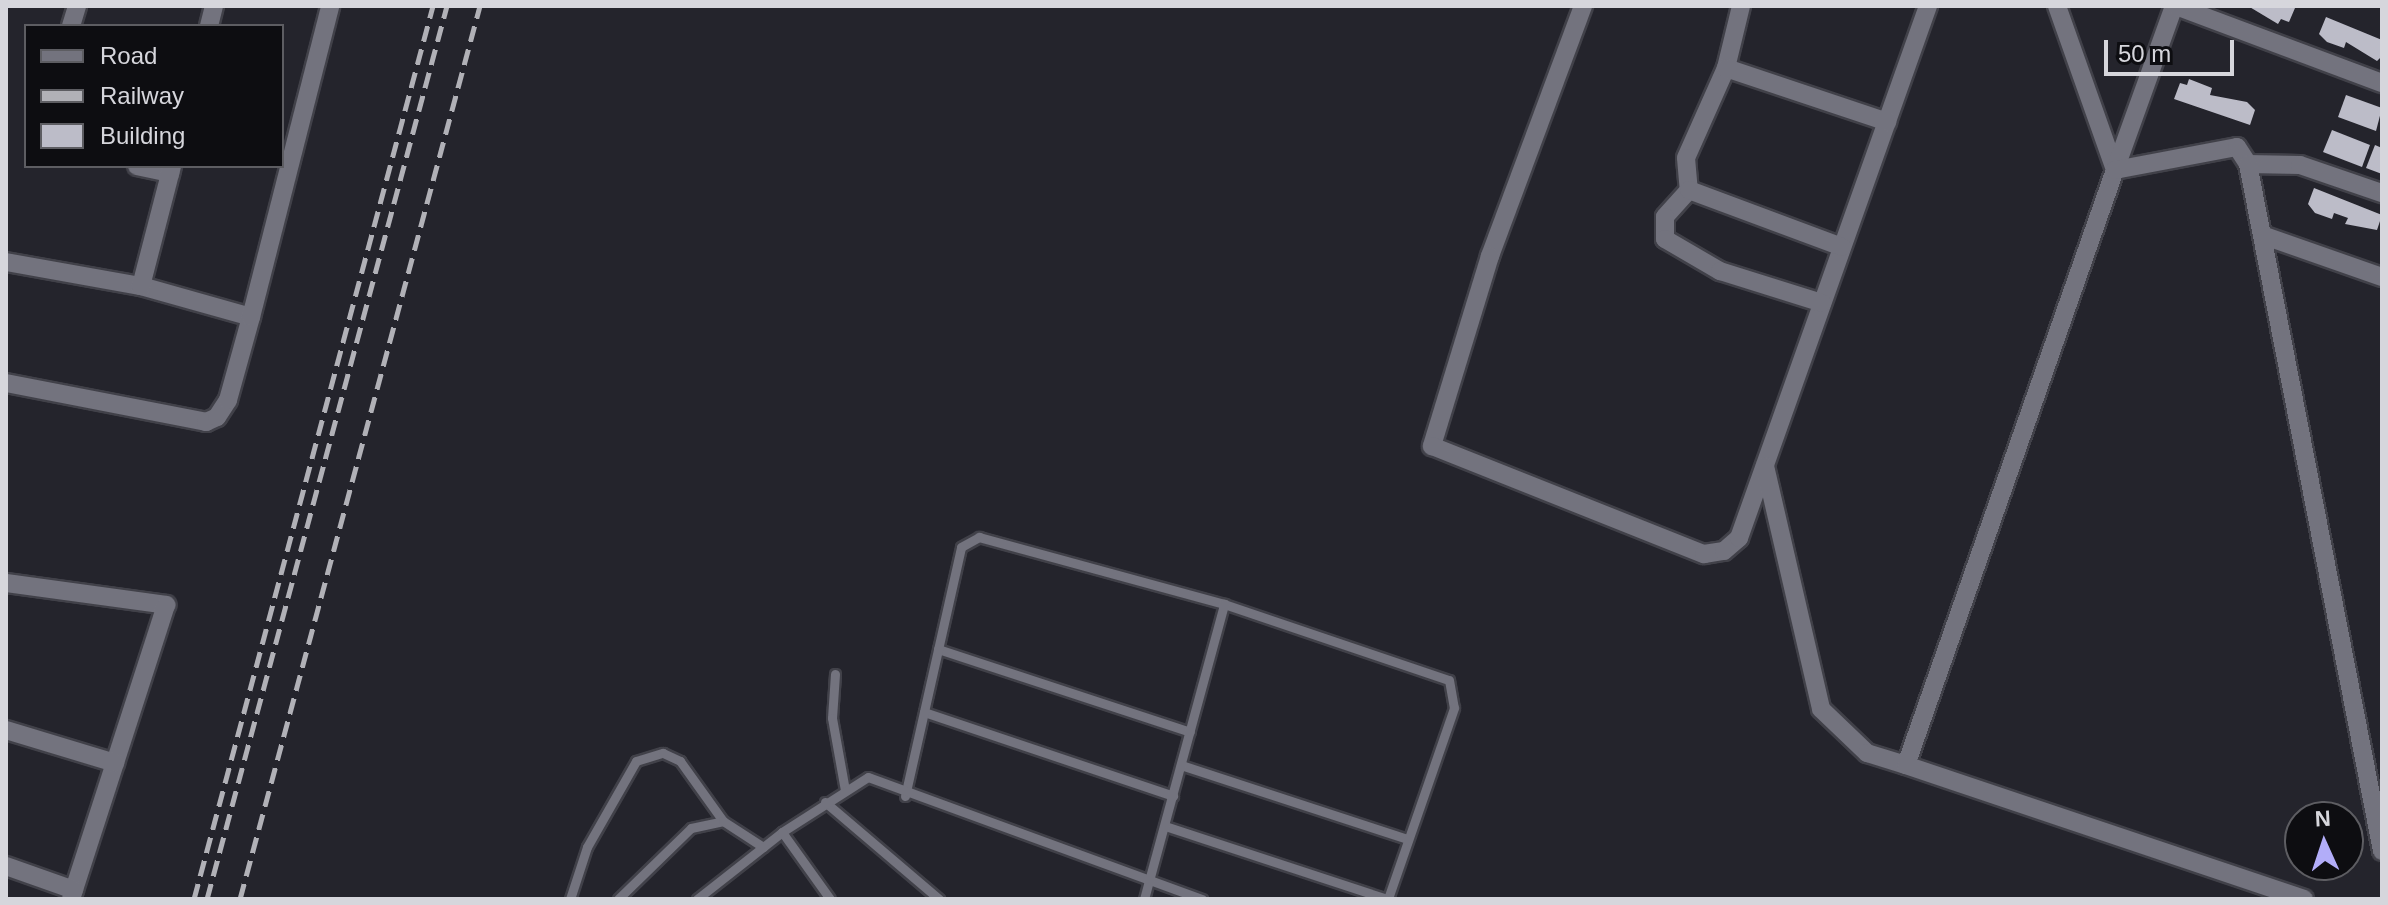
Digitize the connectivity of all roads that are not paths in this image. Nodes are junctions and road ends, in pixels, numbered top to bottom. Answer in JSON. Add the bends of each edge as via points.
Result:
{"nodes":[{"id":1,"x":330,"y":6,"type":"edge"},
{"id":2,"x":1583,"y":6,"type":"edge"},
{"id":3,"x":1741,"y":6,"type":"edge"},
{"id":4,"x":1928,"y":6,"type":"edge"},
{"id":5,"x":2057,"y":6,"type":"edge"},
{"id":6,"x":2175,"y":6,"type":"edge"},
{"id":7,"x":1726,"y":68,"type":"junction"},
{"id":8,"x":2382,"y":83,"type":"edge"},
{"id":9,"x":1887,"y":122,"type":"junction"},
{"id":10,"x":2248,"y":164,"type":"junction"},
{"id":11,"x":171,"y":170,"type":"edge"},
{"id":12,"x":2115,"y":170,"type":"junction"},
{"id":13,"x":1689,"y":190,"type":"junction"},
{"id":14,"x":2382,"y":193,"type":"edge"},
{"id":15,"x":2262,"y":235,"type":"junction"},
{"id":16,"x":1842,"y":247,"type":"junction"},
{"id":17,"x":6,"y":262,"type":"edge"},
{"id":18,"x":2382,"y":277,"type":"edge"},
{"id":19,"x":141,"y":286,"type":"junction"},
{"id":20,"x":1822,"y":303,"type":"junction"},
{"id":21,"x":251,"y":317,"type":"junction"},
{"id":22,"x":6,"y":383,"type":"edge"},
{"id":23,"x":1765,"y":466,"type":"junction"},
{"id":24,"x":6,"y":583,"type":"edge"},
{"id":25,"x":1224,"y":604,"type":"junction"},
{"id":26,"x":938,"y":649,"type":"junction"},
{"id":27,"x":835,"y":674,"type":"dead end"},
{"id":28,"x":924,"y":712,"type":"junction"},
{"id":29,"x":6,"y":730,"type":"edge"},
{"id":30,"x":1190,"y":732,"type":"junction"},
{"id":31,"x":115,"y":763,"type":"junction"},
{"id":32,"x":1181,"y":765,"type":"junction"},
{"id":33,"x":1906,"y":765,"type":"junction"},
{"id":34,"x":845,"y":790,"type":"junction"},
{"id":35,"x":905,"y":796,"type":"junction"},
{"id":36,"x":1173,"y":796,"type":"junction"},
{"id":37,"x":825,"y":802,"type":"junction"},
{"id":38,"x":723,"y":821,"type":"junction"},
{"id":39,"x":1165,"y":826,"type":"junction"},
{"id":40,"x":782,"y":832,"type":"junction"},
{"id":41,"x":1405,"y":838,"type":"junction"},
{"id":42,"x":763,"y":847,"type":"junction"},
{"id":43,"x":2382,"y":851,"type":"edge"},
{"id":44,"x":6,"y":866,"type":"edge"},
{"id":45,"x":1151,"y":882,"type":"junction"},
{"id":46,"x":72,"y":894,"type":"edge"},
{"id":47,"x":570,"y":899,"type":"edge"},
{"id":48,"x":618,"y":899,"type":"edge"},
{"id":49,"x":697,"y":899,"type":"edge"},
{"id":50,"x":830,"y":899,"type":"edge"},
{"id":51,"x":939,"y":899,"type":"edge"},
{"id":52,"x":1144,"y":899,"type":"edge"},
{"id":53,"x":1202,"y":899,"type":"edge"},
{"id":54,"x":1388,"y":899,"type":"edge"},
{"id":55,"x":2304,"y":899,"type":"edge"}],
"edges":[{"from":1,"to":21,"type":"street"},
{"from":2,"to":23,"type":"street","via":[[1490,256],[1432,446],[1704,554],[1724,551],[1739,538]]},
{"from":3,"to":7,"type":"street"},
{"from":4,"to":9,"type":"street"},
{"from":5,"to":12,"type":"street"},
{"from":6,"to":8,"type":"street"},
{"from":6,"to":12,"type":"street"},
{"from":7,"to":9,"type":"street"},
{"from":7,"to":13,"type":"street","via":[[1686,158]]},
{"from":9,"to":16,"type":"street"},
{"from":10,"to":12,"type":"street","via":[[2237,147]]},
{"from":10,"to":14,"type":"street","via":[[2300,165]]},
{"from":10,"to":15,"type":"street"},
{"from":11,"to":19,"type":"street"},
{"from":12,"to":33,"type":"street"},
{"from":13,"to":16,"type":"street"},
{"from":13,"to":20,"type":"street","via":[[1665,217],[1665,239],[1720,271]]},
{"from":15,"to":18,"type":"street"},
{"from":15,"to":43,"type":"street"},
{"from":16,"to":20,"type":"street"},
{"from":17,"to":19,"type":"street"},
{"from":19,"to":21,"type":"street"},
{"from":20,"to":23,"type":"street"},
{"from":21,"to":22,"type":"street","via":[[228,400],[206,422]]},
{"from":23,"to":33,"type":"street","via":[[1821,709],[1867,753]]},
{"from":24,"to":31,"type":"street","via":[[166,605]]},
{"from":25,"to":26,"type":"lane","via":[[979,537],[961,547]]},
{"from":25,"to":30,"type":"lane"},
{"from":25,"to":41,"type":"lane","via":[[1449,680],[1454,708]]},
{"from":26,"to":28,"type":"lane"},
{"from":26,"to":30,"type":"lane"},
{"from":27,"to":34,"type":"lane","via":[[832,718]]},
{"from":28,"to":35,"type":"lane"},
{"from":28,"to":36,"type":"lane"},
{"from":29,"to":31,"type":"street"},
{"from":30,"to":32,"type":"lane"},
{"from":31,"to":46,"type":"street"},
{"from":32,"to":36,"type":"lane"},
{"from":32,"to":41,"type":"lane"},
{"from":33,"to":55,"type":"street"},
{"from":34,"to":35,"type":"lane","via":[[868,777]]},
{"from":34,"to":37,"type":"lane"},
{"from":35,"to":45,"type":"lane"},
{"from":36,"to":39,"type":"lane"},
{"from":37,"to":40,"type":"lane"},
{"from":37,"to":51,"type":"lane"},
{"from":38,"to":42,"type":"lane"},
{"from":38,"to":47,"type":"lane","via":[[680,761],[663,753],[636,761],[587,847]]},
{"from":38,"to":48,"type":"lane","via":[[691,828]]},
{"from":39,"to":45,"type":"lane"},
{"from":39,"to":54,"type":"lane"},
{"from":40,"to":42,"type":"lane"},
{"from":40,"to":50,"type":"lane"},
{"from":41,"to":54,"type":"lane"},
{"from":42,"to":49,"type":"lane"},
{"from":44,"to":46,"type":"street"},
{"from":45,"to":52,"type":"lane"},
{"from":45,"to":53,"type":"lane"}]}
